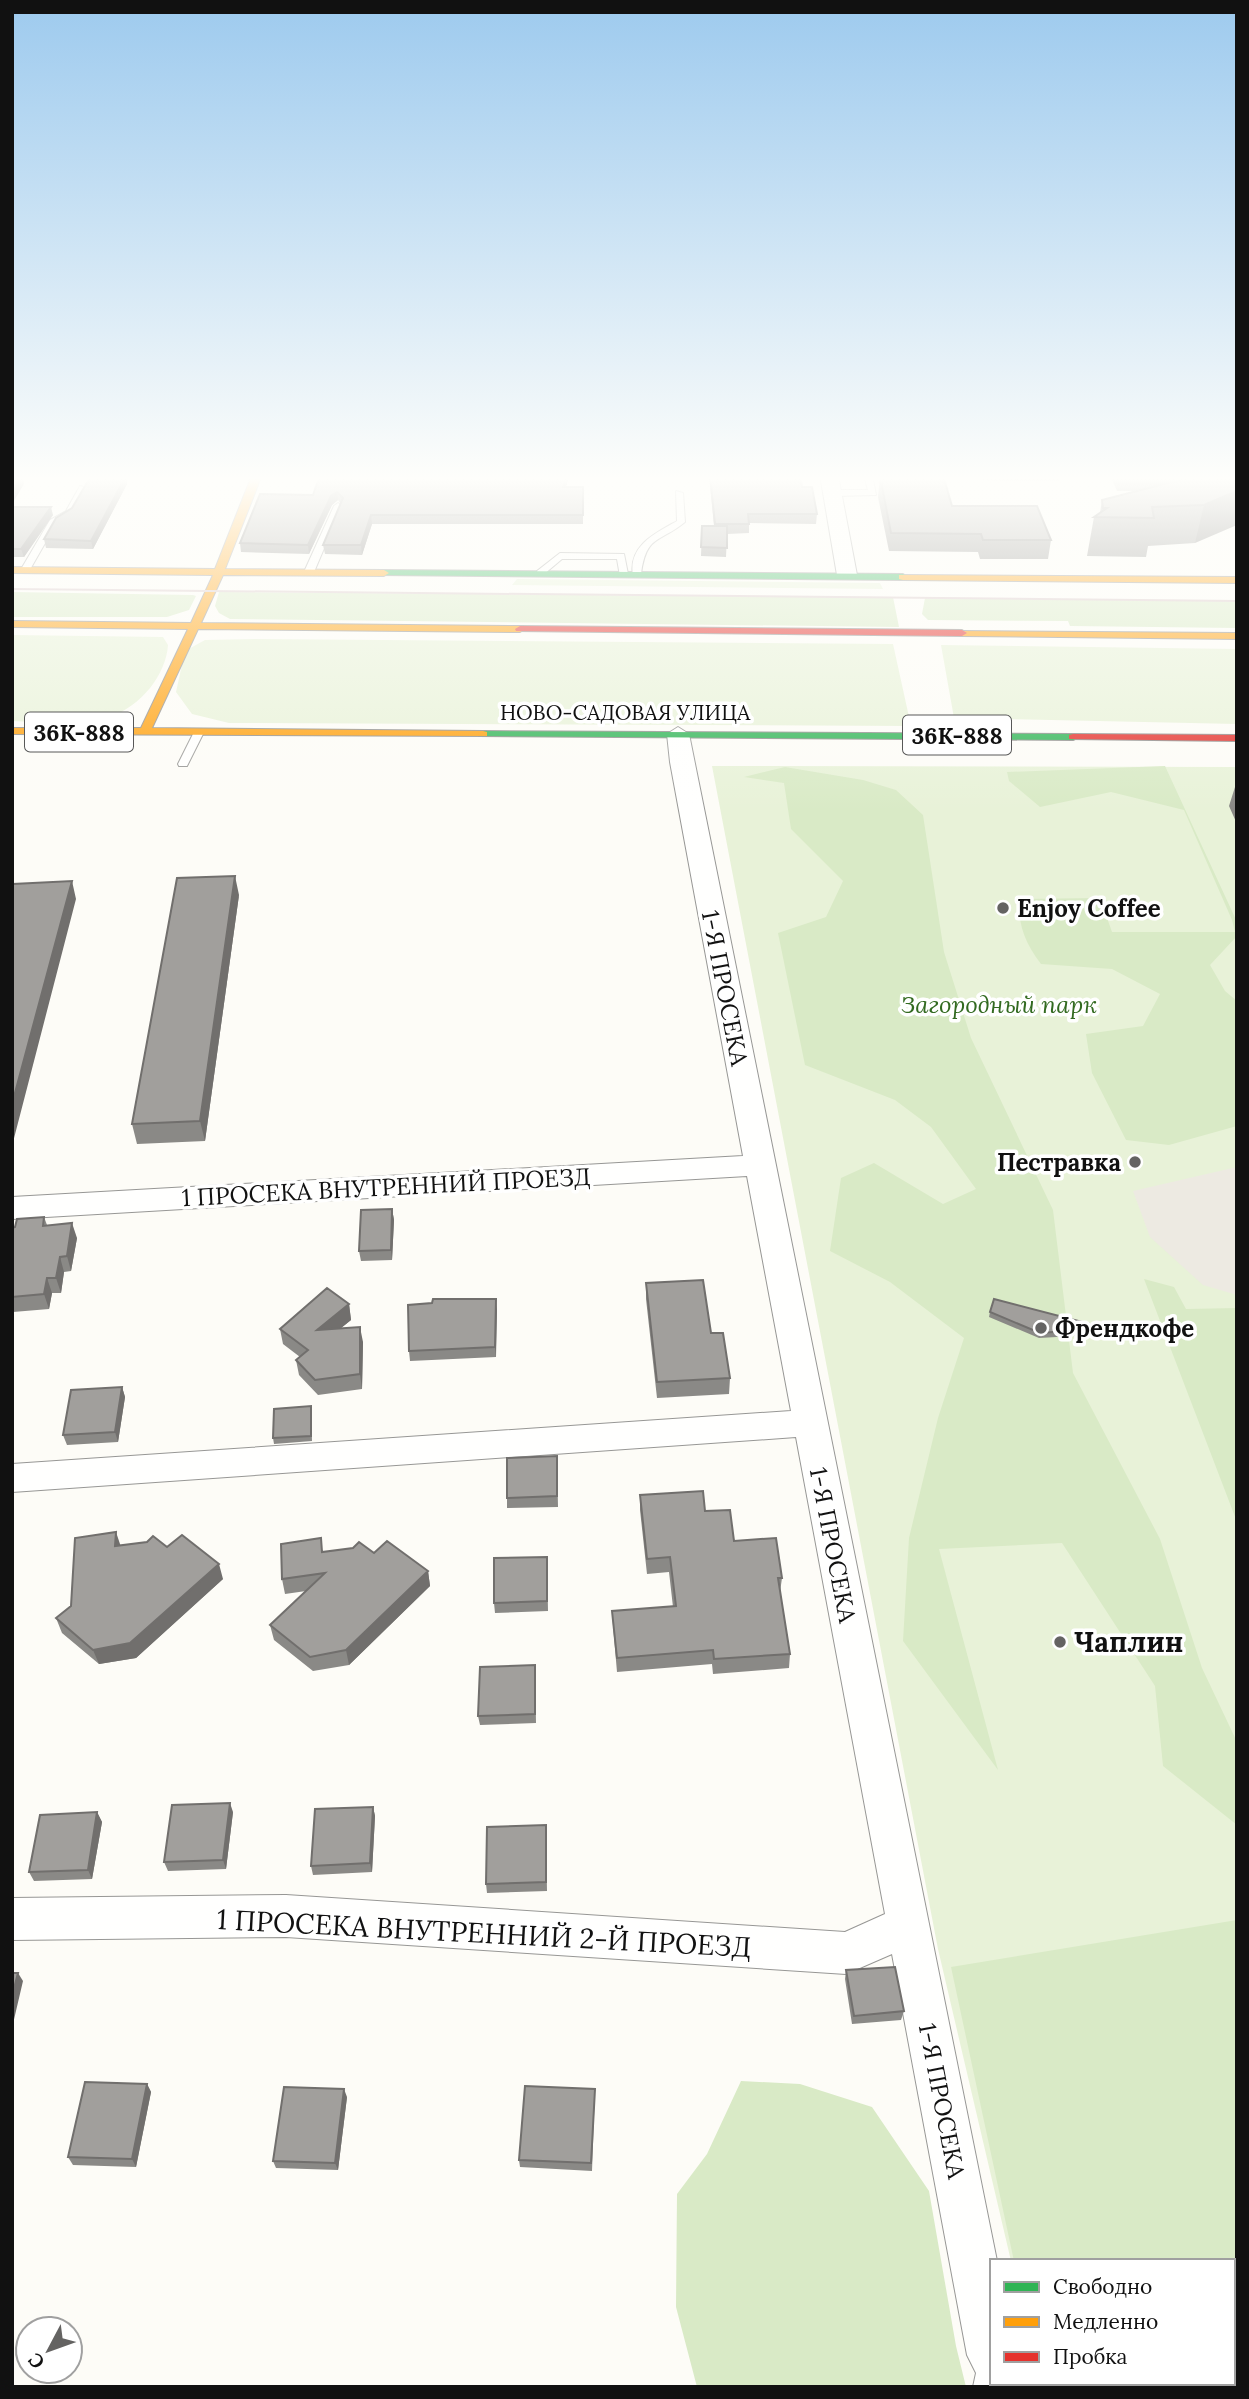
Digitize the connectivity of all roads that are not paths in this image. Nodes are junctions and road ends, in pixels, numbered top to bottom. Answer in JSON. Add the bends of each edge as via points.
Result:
{"nodes":[{"id":1,"x":213,"y":587,"type":"edge"},
{"id":2,"x":12,"y":624,"type":"edge"},
{"id":3,"x":194,"y":628,"type":"junction"},
{"id":4,"x":1237,"y":636,"type":"edge"},
{"id":5,"x":12,"y":731,"type":"edge"},
{"id":6,"x":145,"y":732,"type":"junction"},
{"id":7,"x":199,"y":732,"type":"junction"},
{"id":8,"x":678,"y":734,"type":"junction"},
{"id":9,"x":1237,"y":738,"type":"edge"},
{"id":10,"x":183,"y":764,"type":"dead end"},
{"id":11,"x":759,"y":1165,"type":"junction"},
{"id":12,"x":12,"y":1208,"type":"edge"},
{"id":13,"x":808,"y":1423,"type":"junction"},
{"id":14,"x":12,"y":1478,"type":"edge"},
{"id":15,"x":12,"y":1919,"type":"edge"},
{"id":16,"x":908,"y":1925,"type":"junction"},
{"id":17,"x":990,"y":2345,"type":"edge"}],
"edges":[{"from":1,"to":3,"type":"main road"},
{"from":2,"to":3,"type":"main road"},
{"from":3,"to":4,"type":"main road"},
{"from":3,"to":6,"type":"main road"},
{"from":5,"to":6,"type":"main road","name":"НОВО-САДОВАЯ УЛИЦА","number":"36К-888"},
{"from":6,"to":7,"type":"main road","name":"НОВО-САДОВАЯ УЛИЦА","number":"36К-888"},
{"from":7,"to":8,"type":"main road","name":"НОВО-САДОВАЯ УЛИЦА","number":"36К-888"},
{"from":7,"to":10,"type":"lane"},
{"from":8,"to":9,"type":"main road","name":"НОВО-САДОВАЯ УЛИЦА","number":"36К-888"},
{"from":8,"to":11,"type":"street","name":"1-Я ПРОСЕКА"},
{"from":11,"to":12,"type":"street","name":"1 ПРОСЕКА ВНУТРЕННИЙ ПРОЕЗД"},
{"from":11,"to":13,"type":"street","name":"1-Я ПРОСЕКА"},
{"from":13,"to":14,"type":"street"},
{"from":13,"to":16,"type":"street","name":"1-Я ПРОСЕКА"},
{"from":15,"to":16,"type":"street","name":"1 ПРОСЕКА ВНУТРЕННИЙ 2-Й ПРОЕЗД","via":[[286,1916],[846,1953]]},
{"from":16,"to":17,"type":"street","name":"1-Я ПРОСЕКА"}]}
